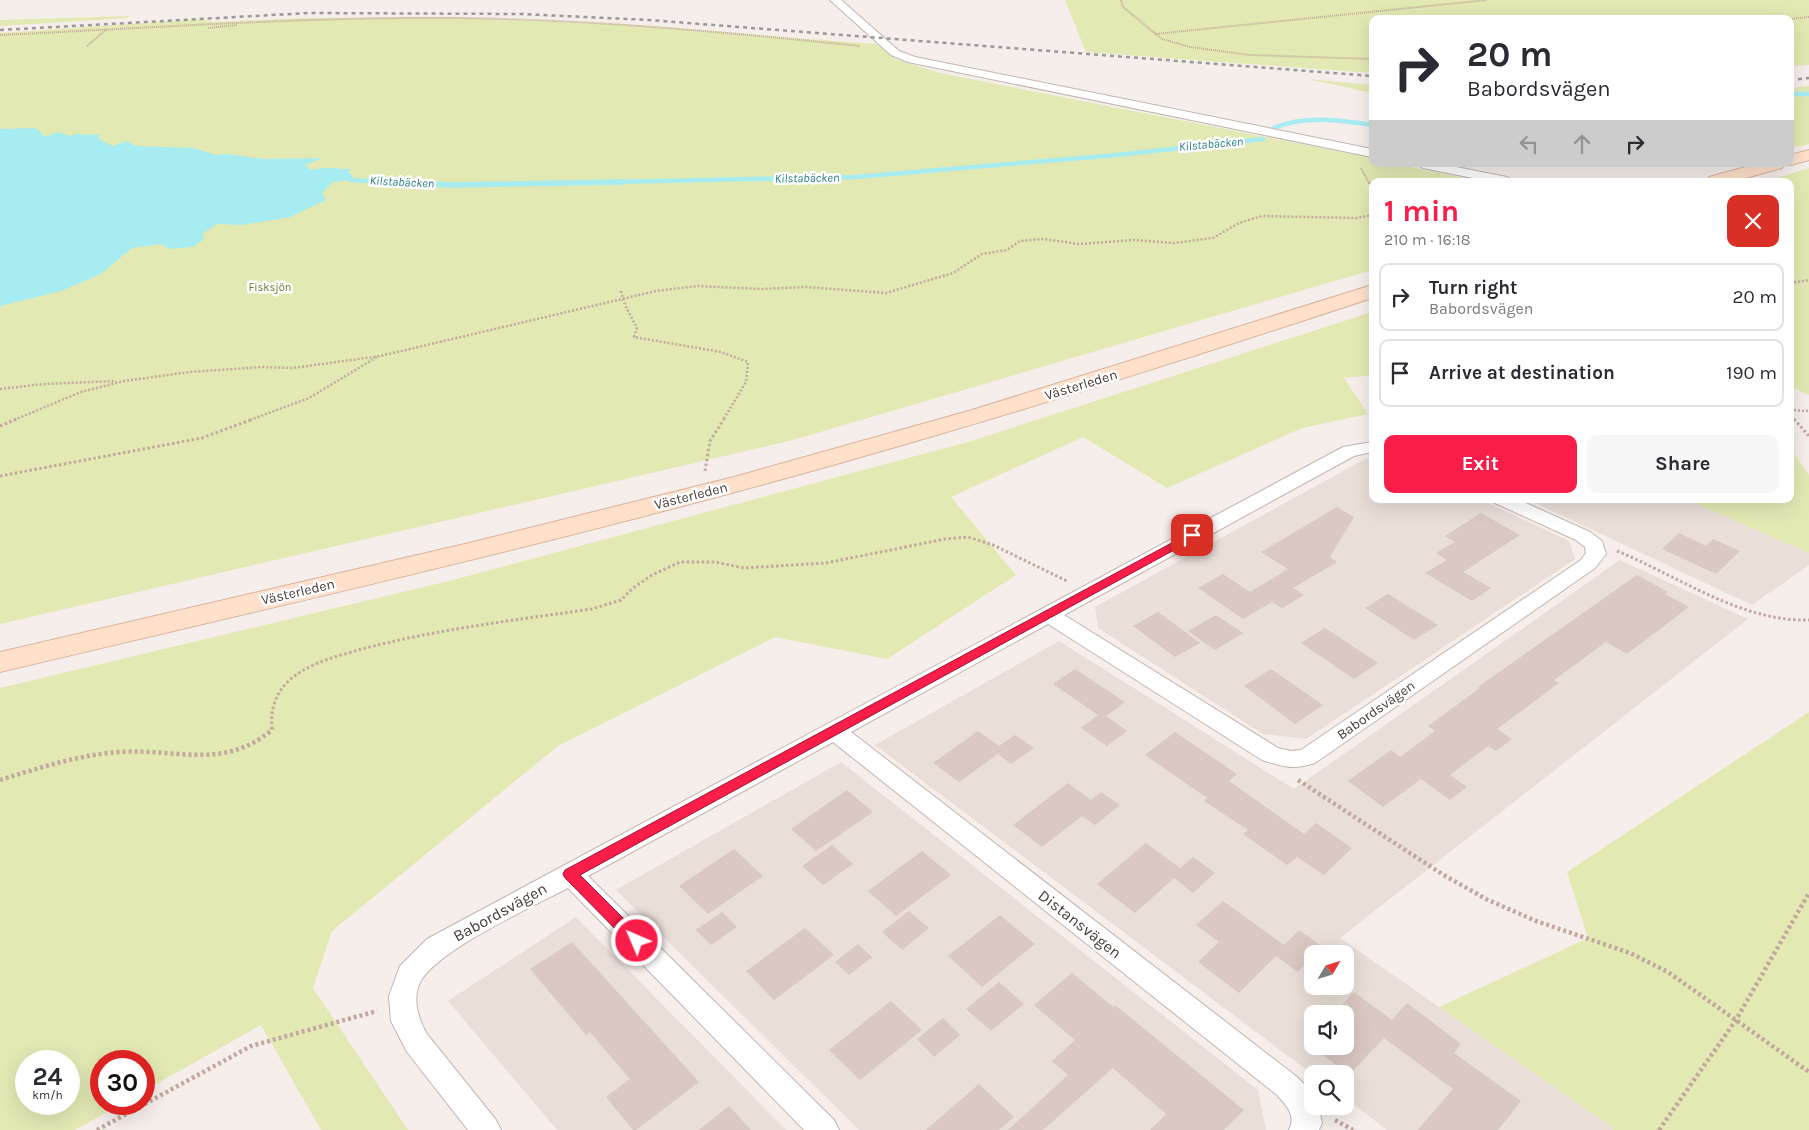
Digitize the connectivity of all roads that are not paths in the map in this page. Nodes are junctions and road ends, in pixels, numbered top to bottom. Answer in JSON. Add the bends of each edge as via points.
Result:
{"nodes":[{"id":1,"x":835,"y":0,"type":"edge"},
{"id":2,"x":1369,"y":153,"type":"edge"},
{"id":3,"x":1809,"y":155,"type":"edge"},
{"id":4,"x":1794,"y":159,"type":"edge"},
{"id":5,"x":1438,"y":167,"type":"edge"},
{"id":6,"x":1765,"y":167,"type":"edge"},
{"id":7,"x":1492,"y":178,"type":"edge"},
{"id":8,"x":1727,"y":178,"type":"edge"},
{"id":9,"x":1369,"y":293,"type":"edge"},
{"id":10,"x":1369,"y":448,"type":"edge"},
{"id":11,"x":1511,"y":503,"type":"edge"},
{"id":12,"x":1047,"y":614,"type":"junction"},
{"id":13,"x":0,"y":662,"type":"edge"},
{"id":14,"x":833,"y":730,"type":"junction"},
{"id":15,"x":570,"y":874,"type":"junction"},
{"id":16,"x":486,"y":1130,"type":"edge"},
{"id":17,"x":824,"y":1130,"type":"edge"},
{"id":18,"x":1304,"y":1130,"type":"edge"}],
"edges":[{"from":1,"to":2,"type":"street","via":[[895,53],[912,60]]},
{"from":3,"to":4,"type":"street"},
{"from":5,"to":7,"type":"street"},
{"from":6,"to":8,"type":"street"},
{"from":9,"to":13,"type":"street","name":"Västerleden","via":[[971,418],[708,492]]},
{"from":10,"to":12,"type":"street","name":"Babordsvägen","via":[[1349,451]]},
{"from":11,"to":12,"type":"street","name":"Babordsvägen","via":[[1583,536],[1594,545],[1596,554],[1588,564],[1307,757],[1291,760],[1270,754]]},
{"from":12,"to":14,"type":"street","name":"Babordsvägen"},
{"from":14,"to":15,"type":"street","name":"Babordsvägen"},
{"from":14,"to":18,"type":"street","name":"Distansvägen","via":[[1287,1086],[1302,1101],[1307,1123]]},
{"from":15,"to":16,"type":"street","name":"Babordsvägen","via":[[436,947],[410,974],[402,996],[405,1021],[417,1043]]},
{"from":15,"to":17,"type":"street"}]}
